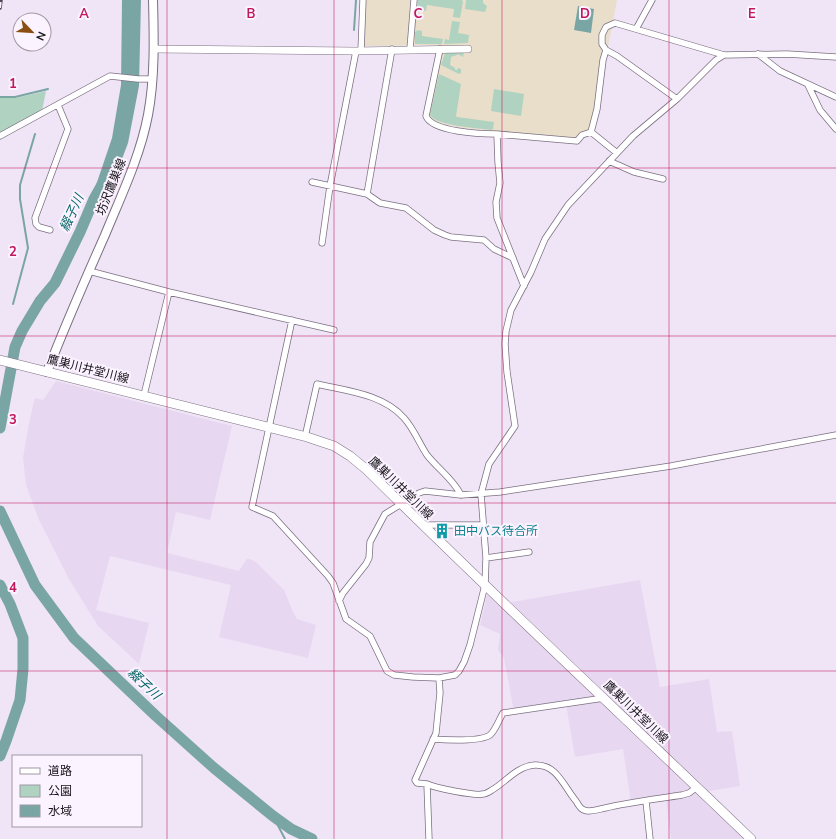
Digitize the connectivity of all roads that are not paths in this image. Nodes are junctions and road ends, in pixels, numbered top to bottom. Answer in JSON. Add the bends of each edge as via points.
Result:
{"nodes":[{"id":1,"x":153,"y":0,"type":"edge"},
{"id":2,"x":363,"y":0,"type":"edge"},
{"id":3,"x":414,"y":0,"type":"edge"},
{"id":4,"x":652,"y":0,"type":"edge"},
{"id":5,"x":636,"y":29,"type":"junction"},
{"id":6,"x":154,"y":49,"type":"junction"},
{"id":7,"x":392,"y":49,"type":"junction"},
{"id":8,"x":410,"y":49,"type":"junction"},
{"id":9,"x":440,"y":49,"type":"junction"},
{"id":10,"x":468,"y":49,"type":"dead end"},
{"id":11,"x":606,"y":50,"type":"junction"},
{"id":12,"x":359,"y":51,"type":"junction"},
{"id":13,"x":724,"y":54,"type":"junction"},
{"id":14,"x":758,"y":54,"type":"junction"},
{"id":15,"x":836,"y":57,"type":"edge"},
{"id":16,"x":149,"y":79,"type":"junction"},
{"id":17,"x":808,"y":85,"type":"junction"},
{"id":18,"x":836,"y":97,"type":"edge"},
{"id":19,"x":677,"y":99,"type":"junction"},
{"id":20,"x":58,"y":105,"type":"junction"},
{"id":21,"x":836,"y":129,"type":"edge"},
{"id":22,"x":590,"y":132,"type":"junction"},
{"id":23,"x":497,"y":134,"type":"junction"},
{"id":24,"x":0,"y":136,"type":"edge"},
{"id":25,"x":617,"y":153,"type":"junction"},
{"id":26,"x":609,"y":161,"type":"junction"},
{"id":27,"x":663,"y":179,"type":"dead end"},
{"id":28,"x":312,"y":182,"type":"dead end"},
{"id":29,"x":330,"y":186,"type":"junction"},
{"id":30,"x":367,"y":194,"type":"junction"},
{"id":31,"x":50,"y":230,"type":"dead end"},
{"id":32,"x":322,"y":244,"type":"dead end"},
{"id":33,"x":513,"y":258,"type":"junction"},
{"id":34,"x":89,"y":271,"type":"junction"},
{"id":35,"x":524,"y":286,"type":"junction"},
{"id":36,"x":169,"y":292,"type":"junction"},
{"id":37,"x":292,"y":320,"type":"junction"},
{"id":38,"x":334,"y":330,"type":"dead end"},
{"id":39,"x":0,"y":360,"type":"edge"},
{"id":40,"x":47,"y":372,"type":"junction"},
{"id":41,"x":144,"y":395,"type":"junction"},
{"id":42,"x":268,"y":427,"type":"junction"},
{"id":43,"x":836,"y":436,"type":"edge"},
{"id":44,"x":305,"y":437,"type":"junction"},
{"id":45,"x":481,"y":494,"type":"junction"},
{"id":46,"x":461,"y":495,"type":"junction"},
{"id":47,"x":400,"y":503,"type":"junction"},
{"id":48,"x":423,"y":525,"type":"junction"},
{"id":49,"x":483,"y":525,"type":"junction"},
{"id":50,"x":529,"y":552,"type":"dead end"},
{"id":51,"x":486,"y":558,"type":"junction"},
{"id":52,"x":485,"y":586,"type":"junction"},
{"id":53,"x":339,"y":601,"type":"junction"},
{"id":54,"x":439,"y":678,"type":"junction"},
{"id":55,"x":604,"y":698,"type":"junction"},
{"id":56,"x":433,"y":739,"type":"junction"},
{"id":57,"x":427,"y":784,"type":"junction"},
{"id":58,"x":697,"y":787,"type":"junction"},
{"id":59,"x":646,"y":801,"type":"junction"},
{"id":60,"x":429,"y":839,"type":"edge"},
{"id":61,"x":650,"y":839,"type":"edge"},
{"id":62,"x":751,"y":839,"type":"edge"}],
"edges":[{"from":1,"to":6,"type":"main road","name":"坊沢鷹巣線"},
{"from":2,"to":12,"type":"street"},
{"from":3,"to":8,"type":"street"},
{"from":4,"to":5,"type":"street"},
{"from":5,"to":11,"type":"street","via":[[615,23],[606,27],[602,35],[602,44]]},
{"from":5,"to":13,"type":"street"},
{"from":6,"to":12,"type":"street"},
{"from":6,"to":16,"type":"main road","name":"坊沢鷹巣線"},
{"from":7,"to":8,"type":"street"},
{"from":7,"to":12,"type":"street"},
{"from":7,"to":30,"type":"street"},
{"from":8,"to":9,"type":"street"},
{"from":9,"to":10,"type":"street"},
{"from":9,"to":23,"type":"street","via":[[426,116],[428,120],[435,125],[456,130]]},
{"from":11,"to":19,"type":"street"},
{"from":11,"to":22,"type":"street","via":[[597,109]]},
{"from":12,"to":29,"type":"street"},
{"from":13,"to":14,"type":"street"},
{"from":13,"to":19,"type":"street"},
{"from":14,"to":15,"type":"street"},
{"from":14,"to":17,"type":"street","via":[[780,71]]},
{"from":16,"to":20,"type":"street","via":[[110,76]]},
{"from":16,"to":34,"type":"main road","name":"坊沢鷹巣線","via":[[150,100],[134,165]]},
{"from":17,"to":18,"type":"street"},
{"from":17,"to":21,"type":"street","via":[[820,110]]},
{"from":19,"to":25,"type":"street"},
{"from":20,"to":24,"type":"street"},
{"from":20,"to":31,"type":"street","via":[[68,129],[35,218],[36,224]]},
{"from":22,"to":23,"type":"street","via":[[582,135],[577,141]]},
{"from":22,"to":25,"type":"street"},
{"from":23,"to":33,"type":"street","via":[[500,183],[496,214]]},
{"from":25,"to":26,"type":"street"},
{"from":26,"to":27,"type":"street","via":[[634,172]]},
{"from":26,"to":35,"type":"street","via":[[568,205],[553,226]]},
{"from":28,"to":29,"type":"street"},
{"from":29,"to":30,"type":"street"},
{"from":29,"to":32,"type":"street"},
{"from":30,"to":33,"type":"street","via":[[380,202],[406,208],[434,230],[451,238],[484,240],[494,249]]},
{"from":33,"to":35,"type":"street"},
{"from":34,"to":36,"type":"street"},
{"from":34,"to":40,"type":"main road","name":"坊沢鷹巣線"},
{"from":35,"to":45,"type":"street","via":[[511,310],[506,331],[507,372],[515,426],[489,464]]},
{"from":36,"to":37,"type":"street"},
{"from":36,"to":41,"type":"street"},
{"from":37,"to":38,"type":"street"},
{"from":37,"to":42,"type":"street"},
{"from":39,"to":40,"type":"main road","name":"鷹巣川井堂川線"},
{"from":40,"to":41,"type":"main road","name":"鷹巣川井堂川線"},
{"from":41,"to":42,"type":"main road","name":"鷹巣川井堂川線"},
{"from":42,"to":44,"type":"main road","name":"鷹巣川井堂川線"},
{"from":42,"to":53,"type":"street","via":[[252,507],[273,516],[314,560],[333,583]]},
{"from":43,"to":45,"type":"street","via":[[671,466]]},
{"from":44,"to":46,"type":"street","via":[[317,384],[374,397],[404,418],[427,454]]},
{"from":44,"to":47,"type":"main road","name":"鷹巣川井堂川線","via":[[328,444],[350,456]]},
{"from":45,"to":46,"type":"street"},
{"from":45,"to":49,"type":"street"},
{"from":46,"to":47,"type":"street","via":[[425,491]]},
{"from":47,"to":48,"type":"main road","name":"鷹巣川井堂川線"},
{"from":47,"to":53,"type":"street","via":[[380,521],[370,542],[366,564]]},
{"from":48,"to":49,"type":"street"},
{"from":48,"to":52,"type":"main road","name":"鷹巣川井堂川線"},
{"from":49,"to":51,"type":"street"},
{"from":50,"to":51,"type":"street"},
{"from":51,"to":52,"type":"street"},
{"from":52,"to":54,"type":"street","via":[[464,662],[455,675]]},
{"from":52,"to":55,"type":"main road","name":"鷹巣川井堂川線"},
{"from":53,"to":54,"type":"street","via":[[346,618],[370,636],[387,671],[394,675]]},
{"from":54,"to":56,"type":"street","via":[[436,733]]},
{"from":55,"to":56,"type":"street","via":[[503,713],[488,736],[465,740]]},
{"from":55,"to":58,"type":"main road","name":"鷹巣川井堂川線"},
{"from":56,"to":57,"type":"street","via":[[415,780],[417,783]]},
{"from":57,"to":59,"type":"street","via":[[441,789],[482,795],[520,769],[540,765],[551,768],[557,774],[572,798],[585,811]]},
{"from":57,"to":60,"type":"street"},
{"from":58,"to":59,"type":"street","via":[[682,795]]},
{"from":58,"to":62,"type":"main road","name":"鷹巣川井堂川線"},
{"from":59,"to":61,"type":"street"}]}
